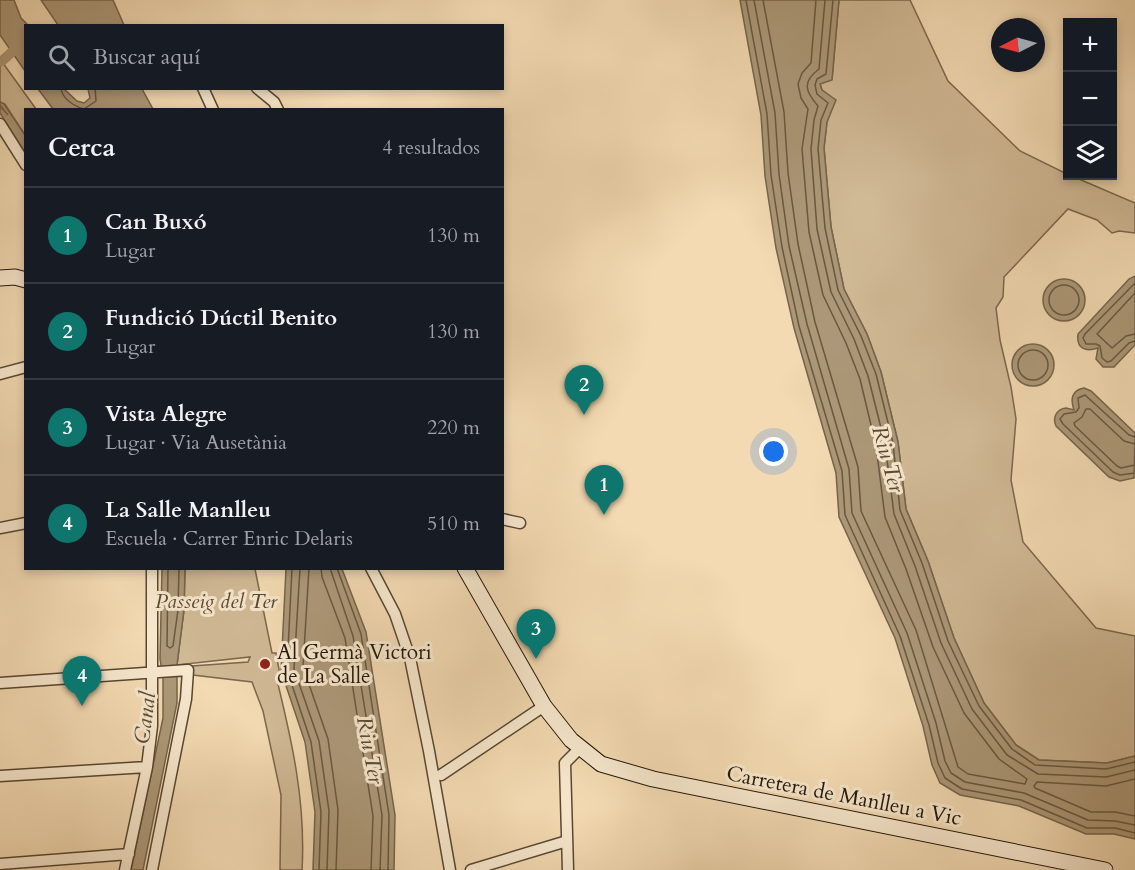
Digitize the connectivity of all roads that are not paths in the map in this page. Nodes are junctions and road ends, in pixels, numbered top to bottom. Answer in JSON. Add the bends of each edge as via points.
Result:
{"nodes":[{"id":1,"x":204,"y":90,"type":"edge"},
{"id":2,"x":259,"y":90,"type":"edge"},
{"id":3,"x":212,"y":108,"type":"edge"},
{"id":4,"x":277,"y":108,"type":"edge"},
{"id":5,"x":0,"y":124,"type":"edge"},
{"id":6,"x":24,"y":162,"type":"edge"},
{"id":7,"x":0,"y":278,"type":"edge"},
{"id":8,"x":24,"y":279,"type":"edge"},
{"id":9,"x":24,"y":368,"type":"edge"},
{"id":10,"x":0,"y":374,"type":"edge"},
{"id":11,"x":504,"y":519,"type":"edge"},
{"id":12,"x":520,"y":523,"type":"dead end"},
{"id":13,"x":24,"y":524,"type":"edge"},
{"id":14,"x":0,"y":528,"type":"edge"},
{"id":15,"x":152,"y":570,"type":"edge"},
{"id":16,"x":372,"y":570,"type":"edge"},
{"id":17,"x":466,"y":570,"type":"edge"},
{"id":18,"x":158,"y":672,"type":"junction"},
{"id":19,"x":0,"y":683,"type":"edge"},
{"id":20,"x":544,"y":706,"type":"junction"},
{"id":21,"x":580,"y":748,"type":"junction"},
{"id":22,"x":147,"y":767,"type":"junction"},
{"id":23,"x":441,"y":775,"type":"dead end"},
{"id":24,"x":0,"y":776,"type":"edge"},
{"id":25,"x":567,"y":841,"type":"junction"},
{"id":26,"x":129,"y":854,"type":"junction"},
{"id":27,"x":0,"y":864,"type":"edge"},
{"id":28,"x":124,"y":870,"type":"edge"},
{"id":29,"x":152,"y":870,"type":"edge"},
{"id":30,"x":450,"y":870,"type":"edge"},
{"id":31,"x":471,"y":870,"type":"edge"},
{"id":32,"x":568,"y":870,"type":"edge"},
{"id":33,"x":1105,"y":870,"type":"edge"}],
"edges":[{"from":1,"to":3,"type":"street"},
{"from":2,"to":4,"type":"street"},
{"from":5,"to":6,"type":"street"},
{"from":7,"to":8,"type":"street"},
{"from":9,"to":10,"type":"street"},
{"from":11,"to":12,"type":"street"},
{"from":13,"to":14,"type":"street"},
{"from":15,"to":18,"type":"street"},
{"from":16,"to":30,"type":"street","via":[[395,614],[410,658]]},
{"from":17,"to":20,"type":"street","name":"Carretera de Manlleu a Vic"},
{"from":18,"to":19,"type":"street"},
{"from":18,"to":22,"type":"street"},
{"from":18,"to":29,"type":"street","via":[[188,670],[186,699]]},
{"from":20,"to":21,"type":"street","name":"Carretera de Manlleu a Vic"},
{"from":20,"to":23,"type":"street"},
{"from":21,"to":25,"type":"street","via":[[565,763]]},
{"from":21,"to":33,"type":"street","name":"Carretera de Manlleu a Vic","via":[[602,764],[653,779]]},
{"from":22,"to":24,"type":"street"},
{"from":22,"to":26,"type":"street"},
{"from":25,"to":31,"type":"street"},
{"from":25,"to":32,"type":"street"},
{"from":26,"to":27,"type":"street"},
{"from":26,"to":28,"type":"street"}]}
